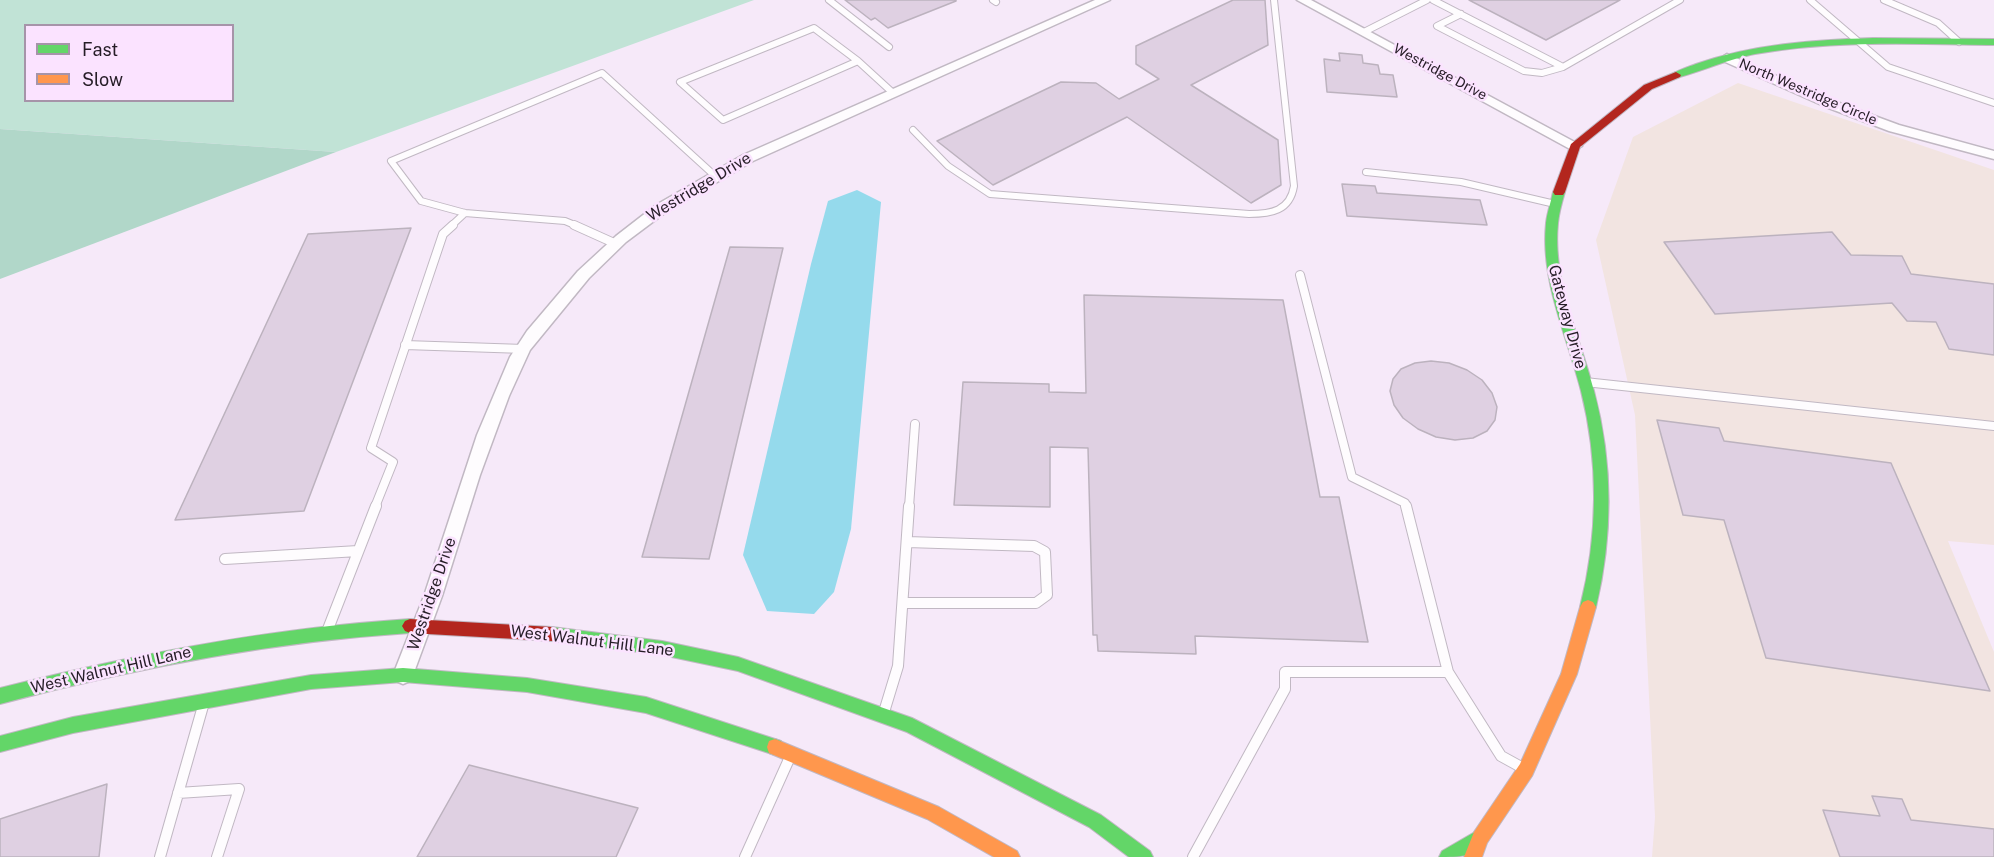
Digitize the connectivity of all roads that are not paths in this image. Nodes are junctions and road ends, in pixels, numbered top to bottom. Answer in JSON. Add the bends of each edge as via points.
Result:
{"nodes":[{"id":1,"x":829,"y":0,"type":"edge"},
{"id":2,"x":1104,"y":0,"type":"edge"},
{"id":3,"x":1274,"y":0,"type":"edge"},
{"id":4,"x":1303,"y":0,"type":"edge"},
{"id":5,"x":1427,"y":0,"type":"edge"},
{"id":6,"x":1432,"y":0,"type":"edge"},
{"id":7,"x":1680,"y":0,"type":"edge"},
{"id":8,"x":1810,"y":0,"type":"edge"},
{"id":9,"x":1884,"y":0,"type":"edge"},
{"id":10,"x":1461,"y":14,"type":"junction"},
{"id":11,"x":1364,"y":32,"type":"junction"},
{"id":12,"x":1858,"y":41,"type":"junction"},
{"id":13,"x":1959,"y":42,"type":"junction"},
{"id":14,"x":1994,"y":42,"type":"edge"},
{"id":15,"x":889,"y":47,"type":"dead end"},
{"id":16,"x":1726,"y":58,"type":"junction"},
{"id":17,"x":858,"y":61,"type":"junction"},
{"id":18,"x":1563,"y":67,"type":"junction"},
{"id":19,"x":893,"y":93,"type":"junction"},
{"id":20,"x":1994,"y":103,"type":"edge"},
{"id":21,"x":913,"y":130,"type":"dead end"},
{"id":22,"x":1575,"y":146,"type":"junction"},
{"id":23,"x":1994,"y":155,"type":"edge"},
{"id":24,"x":1366,"y":172,"type":"dead end"},
{"id":25,"x":714,"y":175,"type":"junction"},
{"id":26,"x":1556,"y":204,"type":"junction"},
{"id":27,"x":465,"y":213,"type":"junction"},
{"id":28,"x":614,"y":243,"type":"junction"},
{"id":29,"x":1300,"y":275,"type":"dead end"},
{"id":30,"x":405,"y":345,"type":"junction"},
{"id":31,"x":524,"y":349,"type":"junction"},
{"id":32,"x":1584,"y":382,"type":"junction"},
{"id":33,"x":915,"y":424,"type":"dead end"},
{"id":34,"x":1994,"y":426,"type":"edge"},
{"id":35,"x":906,"y":542,"type":"junction"},
{"id":36,"x":358,"y":551,"type":"junction"},
{"id":37,"x":225,"y":559,"type":"dead end"},
{"id":38,"x":903,"y":603,"type":"junction"},
{"id":39,"x":425,"y":625,"type":"junction"},
{"id":40,"x":327,"y":632,"type":"junction"},
{"id":41,"x":1449,"y":672,"type":"junction"},
{"id":42,"x":403,"y":675,"type":"junction"},
{"id":43,"x":0,"y":696,"type":"edge"},
{"id":44,"x":205,"y":699,"type":"junction"},
{"id":45,"x":883,"y":716,"type":"junction"},
{"id":46,"x":0,"y":744,"type":"edge"},
{"id":47,"x":792,"y":754,"type":"junction"},
{"id":48,"x":1526,"y":770,"type":"junction"},
{"id":49,"x":178,"y":793,"type":"junction"},
{"id":50,"x":1480,"y":838,"type":"junction"},
{"id":51,"x":160,"y":857,"type":"edge"},
{"id":52,"x":217,"y":857,"type":"edge"},
{"id":53,"x":745,"y":857,"type":"edge"},
{"id":54,"x":1011,"y":857,"type":"edge"},
{"id":55,"x":1144,"y":857,"type":"edge"},
{"id":56,"x":1193,"y":857,"type":"edge"},
{"id":57,"x":1448,"y":857,"type":"edge"},
{"id":58,"x":1473,"y":857,"type":"edge"}],
"edges":[{"from":1,"to":15,"type":"lane"},
{"from":2,"to":19,"type":"street","name":"Westridge Drive"},
{"from":3,"to":21,"type":"lane","via":[[1294,186],[1294,196],[1280,211],[1249,214],[990,194],[920,140]]},
{"from":4,"to":11,"type":"street","name":"Westridge Drive"},
{"from":5,"to":11,"type":"lane"},
{"from":6,"to":10,"type":"lane"},
{"from":7,"to":18,"type":"lane"},
{"from":8,"to":12,"type":"lane"},
{"from":9,"to":13,"type":"lane","via":[[1938,23]]},
{"from":10,"to":18,"type":"lane"},
{"from":10,"to":18,"type":"lane","via":[[1437,26],[1524,71],[1542,73]]},
{"from":11,"to":22,"type":"street","name":"Westridge Drive"},
{"from":12,"to":13,"type":"main road"},
{"from":12,"to":16,"type":"main road","via":[[1765,48]]},
{"from":12,"to":20,"type":"lane","via":[[1888,67]]},
{"from":13,"to":14,"type":"main road"},
{"from":16,"to":22,"type":"main road","via":[[1648,87]]},
{"from":16,"to":23,"type":"street","name":"North Westridge Circle","via":[[1894,128]]},
{"from":17,"to":17,"type":"lane","via":[[814,28],[680,82],[723,120]]},
{"from":17,"to":19,"type":"lane"},
{"from":19,"to":25,"type":"street","name":"Westridge Drive"},
{"from":22,"to":26,"type":"main road","name":"Gateway Drive"},
{"from":24,"to":26,"type":"lane","via":[[1457,179]]},
{"from":25,"to":27,"type":"lane","via":[[602,73],[391,161],[421,201]]},
{"from":25,"to":28,"type":"street","name":"Westridge Drive","via":[[660,206]]},
{"from":26,"to":32,"type":"main road","name":"Gateway Drive","via":[[1550,261]]},
{"from":27,"to":28,"type":"lane","via":[[565,221]]},
{"from":27,"to":30,"type":"lane","via":[[443,234]]},
{"from":28,"to":31,"type":"street","name":"Westridge Drive","via":[[564,295]]},
{"from":29,"to":41,"type":"lane","via":[[1352,477],[1405,503]]},
{"from":30,"to":31,"type":"lane"},
{"from":30,"to":36,"type":"lane","via":[[371,448],[393,462]]},
{"from":31,"to":39,"type":"street","name":"Westridge Drive","via":[[488,425]]},
{"from":32,"to":34,"type":"lane"},
{"from":32,"to":48,"type":"main road","name":"Gateway Drive","via":[[1594,420],[1599,556],[1583,633]]},
{"from":33,"to":35,"type":"lane"},
{"from":35,"to":38,"type":"lane"},
{"from":35,"to":38,"type":"lane","via":[[1034,546],[1045,552],[1047,595],[1036,603]]},
{"from":36,"to":37,"type":"lane"},
{"from":36,"to":40,"type":"lane"},
{"from":38,"to":45,"type":"lane","via":[[898,666]]},
{"from":39,"to":40,"type":"main road","name":"West Walnut Hill Lane"},
{"from":39,"to":42,"type":"street","name":"Westridge Drive"},
{"from":39,"to":45,"type":"main road","name":"West Walnut Hill Lane","via":[[550,632],[662,648],[738,664]]},
{"from":40,"to":43,"type":"main road","name":"West Walnut Hill Lane","via":[[194,650]]},
{"from":41,"to":48,"type":"lane","via":[[1501,756]]},
{"from":41,"to":56,"type":"lane","via":[[1285,672],[1285,689]]},
{"from":42,"to":44,"type":"main road","via":[[311,682]]},
{"from":42,"to":47,"type":"main road","via":[[527,685],[646,705]]},
{"from":44,"to":46,"type":"main road"},
{"from":44,"to":49,"type":"lane"},
{"from":45,"to":55,"type":"main road","name":"West Walnut Hill Lane","via":[[966,752],[1095,821]]},
{"from":47,"to":53,"type":"lane"},
{"from":47,"to":54,"type":"main road","via":[[933,813]]},
{"from":48,"to":50,"type":"main road","name":"Gateway Drive"},
{"from":49,"to":51,"type":"lane"},
{"from":49,"to":52,"type":"lane","via":[[239,789]]},
{"from":50,"to":57,"type":"main road","name":"Gateway Drive"},
{"from":50,"to":58,"type":"main road","name":"Gateway Drive"}]}
